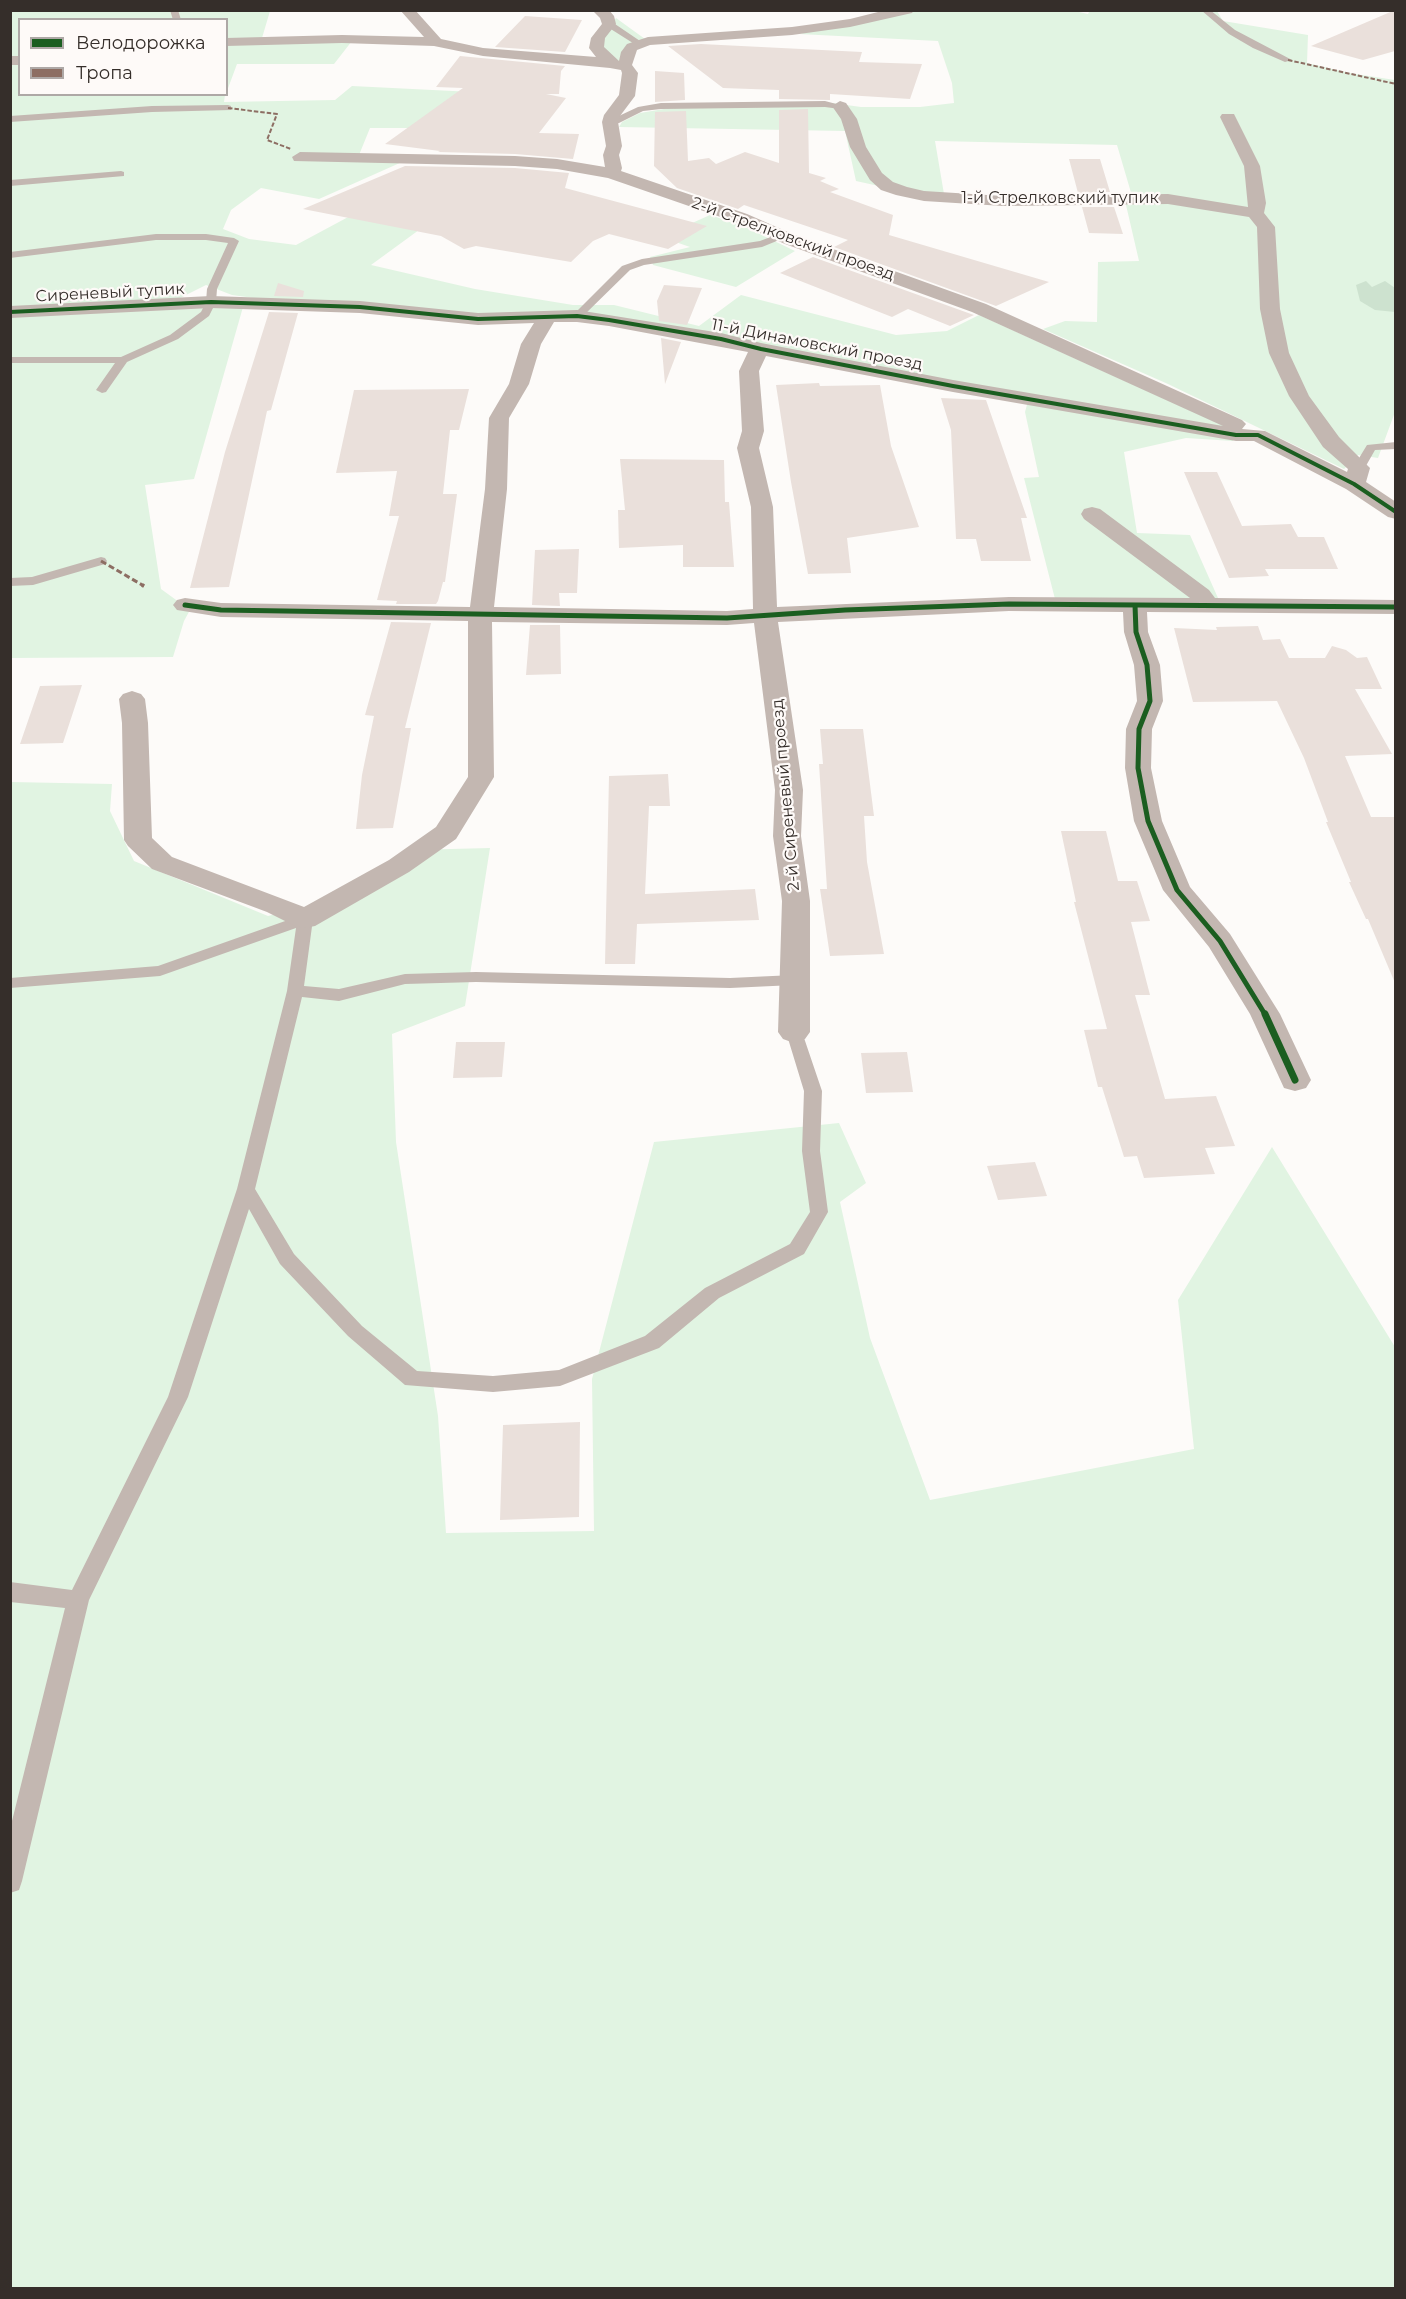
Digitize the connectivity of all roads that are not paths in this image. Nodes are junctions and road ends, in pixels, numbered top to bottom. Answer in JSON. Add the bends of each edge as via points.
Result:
{"nodes":[{"id":1,"x":407,"y":10,"type":"edge"},
{"id":2,"x":599,"y":10,"type":"edge"},
{"id":3,"x":907,"y":10,"type":"edge"},
{"id":4,"x":1205,"y":10,"type":"edge"},
{"id":5,"x":609,"y":24,"type":"junction"},
{"id":6,"x":228,"y":42,"type":"edge"},
{"id":7,"x":434,"y":42,"type":"junction"},
{"id":8,"x":639,"y":43,"type":"junction"},
{"id":9,"x":1288,"y":60,"type":"dead end"},
{"id":10,"x":616,"y":64,"type":"junction"},
{"id":11,"x":622,"y":102,"type":"junction"},
{"id":12,"x":662,"y":106,"type":"junction"},
{"id":13,"x":840,"y":106,"type":"joint"},
{"id":14,"x":228,"y":108,"type":"dead end"},
{"id":15,"x":1228,"y":117,"type":"dead end"},
{"id":16,"x":10,"y":119,"type":"edge"},
{"id":17,"x":610,"y":122,"type":"junction"},
{"id":18,"x":300,"y":157,"type":"dead end"},
{"id":19,"x":611,"y":173,"type":"junction"},
{"id":20,"x":121,"y":174,"type":"dead end"},
{"id":21,"x":10,"y":183,"type":"edge"},
{"id":22,"x":1256,"y":213,"type":"junction"},
{"id":23,"x":781,"y":236,"type":"junction"},
{"id":24,"x":10,"y":255,"type":"edge"},
{"id":25,"x":211,"y":302,"type":"junction"},
{"id":26,"x":10,"y":312,"type":"edge"},
{"id":27,"x":578,"y":316,"type":"junction"},
{"id":28,"x":545,"y":318,"type":"junction"},
{"id":29,"x":760,"y":349,"type":"junction"},
{"id":30,"x":10,"y":360,"type":"edge"},
{"id":31,"x":123,"y":360,"type":"junction"},
{"id":32,"x":102,"y":390,"type":"dead end"},
{"id":33,"x":1258,"y":435,"type":"junction"},
{"id":34,"x":1395,"y":445,"type":"edge"},
{"id":35,"x":1357,"y":476,"type":"junction"},
{"id":36,"x":1395,"y":512,"type":"edge"},
{"id":37,"x":1092,"y":514,"type":"dead end"},
{"id":38,"x":101,"y":561,"type":"dead end"},
{"id":39,"x":10,"y":582,"type":"edge"},
{"id":40,"x":1208,"y":604,"type":"junction"},
{"id":41,"x":185,"y":605,"type":"dead end"},
{"id":42,"x":1135,"y":605,"type":"junction"},
{"id":43,"x":1395,"y":607,"type":"edge"},
{"id":44,"x":482,"y":615,"type":"junction"},
{"id":45,"x":767,"y":616,"type":"junction"},
{"id":46,"x":132,"y":699,"type":"dead end"},
{"id":47,"x":305,"y":920,"type":"junction"},
{"id":48,"x":794,"y":980,"type":"junction"},
{"id":49,"x":10,"y":983,"type":"edge"},
{"id":50,"x":295,"y":991,"type":"junction"},
{"id":51,"x":794,"y":1032,"type":"joint"},
{"id":52,"x":1295,"y":1080,"type":"dead end"},
{"id":53,"x":246,"y":1189,"type":"junction"},
{"id":54,"x":10,"y":1592,"type":"edge"},
{"id":55,"x":78,"y":1600,"type":"junction"},
{"id":56,"x":10,"y":1881,"type":"edge"}],
"edges":[{"from":1,"to":7,"type":"street"},
{"from":2,"to":5,"type":"street","via":[[607,16]]},
{"from":3,"to":8,"type":"street","via":[[792,31]]},
{"from":4,"to":9,"type":"lane","via":[[1232,32]]},
{"from":5,"to":8,"type":"lane"},
{"from":5,"to":10,"type":"street","via":[[598,38],[596,48]]},
{"from":6,"to":7,"type":"street"},
{"from":7,"to":10,"type":"street","via":[[483,52]]},
{"from":8,"to":10,"type":"street","via":[[628,52],[626,63]]},
{"from":10,"to":11,"type":"street","via":[[630,73],[627,96]]},
{"from":11,"to":12,"type":"lane"},
{"from":11,"to":17,"type":"street"},
{"from":12,"to":13,"type":"lane"},
{"from":12,"to":17,"type":"lane","via":[[641,109]]},
{"from":13,"to":22,"type":"street","name":"1-й Стрелковский тупик","via":[[876,176],[887,186],[924,196],[1003,201],[1168,199]]},
{"from":14,"to":16,"type":"lane"},
{"from":15,"to":22,"type":"street","via":[[1252,166]]},
{"from":17,"to":19,"type":"street","via":[[615,146]]},
{"from":18,"to":19,"type":"street","name":"2-й Стрелковский проезд","via":[[515,161]]},
{"from":19,"to":23,"type":"street","name":"2-й Стрелковский проезд"},
{"from":20,"to":21,"type":"lane"},
{"from":22,"to":35,"type":"street","via":[[1266,227],[1270,309],[1279,353],[1299,396]]},
{"from":23,"to":27,"type":"lane","via":[[762,244],[642,262],[626,268]]},
{"from":23,"to":33,"type":"street","name":"2-й Стрелковский проезд","via":[[979,308]]},
{"from":24,"to":25,"type":"lane","via":[[156,237],[234,241],[212,289]]},
{"from":25,"to":26,"type":"street","name":"Сиреневый тупик"},
{"from":25,"to":28,"type":"street","name":"11-й Динамовский проезд","via":[[360,308],[478,319]]},
{"from":25,"to":31,"type":"lane","via":[[205,315],[174,337]]},
{"from":27,"to":28,"type":"street","name":"11-й Динамовский проезд"},
{"from":27,"to":29,"type":"street","name":"11-й Динамовский проезд"},
{"from":28,"to":44,"type":"street","via":[[531,344],[519,384],[499,418],[496,489]]},
{"from":29,"to":33,"type":"street","name":"11-й Динамовский проезд","via":[[1236,435]]},
{"from":29,"to":45,"type":"street","name":"2-й Сиреневый проезд","via":[[749,371],[753,431],[747,448],[762,507]]},
{"from":30,"to":31,"type":"lane"},
{"from":31,"to":32,"type":"lane"},
{"from":33,"to":35,"type":"street","name":"11-й Динамовский проезд"},
{"from":34,"to":35,"type":"lane","via":[[1371,447]]},
{"from":35,"to":36,"type":"street","name":"11-й Динамовский проезд"},
{"from":37,"to":40,"type":"street"},
{"from":38,"to":39,"type":"lane","via":[[33,581]]},
{"from":40,"to":42,"type":"street"},
{"from":40,"to":43,"type":"street"},
{"from":41,"to":44,"type":"street","via":[[221,610]]},
{"from":42,"to":45,"type":"street","via":[[1009,604]]},
{"from":42,"to":52,"type":"street","via":[[1136,632],[1147,665],[1150,701],[1139,729],[1138,768],[1148,820],[1177,890],[1220,941],[1265,1014]]},
{"from":44,"to":45,"type":"street"},
{"from":44,"to":47,"type":"street","via":[[478,631],[480,777],[446,833],[399,866]]},
{"from":45,"to":48,"type":"street","name":"2-й Сиреневый проезд","via":[[789,790],[787,836],[796,901]]},
{"from":46,"to":47,"type":"street","via":[[138,840],[162,863]]},
{"from":47,"to":49,"type":"lane","via":[[160,971]]},
{"from":47,"to":50,"type":"lane"},
{"from":48,"to":50,"type":"lane","via":[[730,983],[476,977],[405,979],[339,995]]},
{"from":48,"to":51,"type":"street","name":"2-й Сиреневый проезд"},
{"from":50,"to":53,"type":"lane"},
{"from":51,"to":53,"type":"lane","via":[[813,1091],[811,1151],[819,1212],[797,1249],[712,1293],[652,1342],[560,1378],[493,1384],[412,1379],[355,1331],[287,1259]]},
{"from":53,"to":55,"type":"lane","via":[[178,1397]]},
{"from":54,"to":55,"type":"lane"},
{"from":55,"to":56,"type":"lane"}]}
